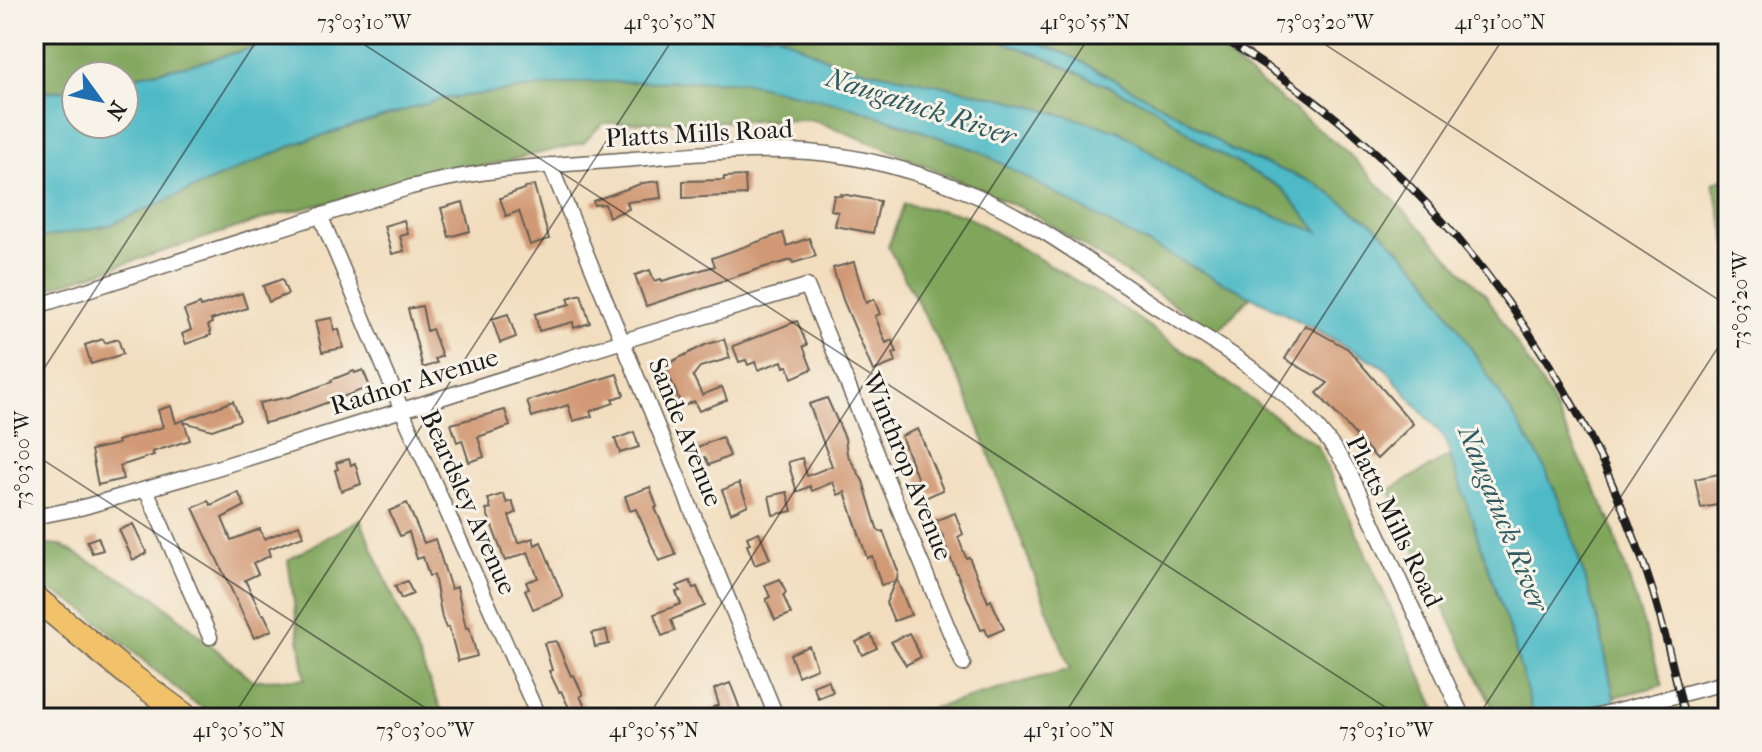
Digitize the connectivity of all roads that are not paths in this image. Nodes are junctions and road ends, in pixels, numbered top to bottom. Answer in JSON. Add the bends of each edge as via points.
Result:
{"nodes":[{"id":1,"x":550,"y":165,"type":"junction"},
{"id":2,"x":320,"y":215,"type":"junction"},
{"id":3,"x":807,"y":286,"type":"joint"},
{"id":4,"x":34,"y":307,"type":"edge"},
{"id":5,"x":623,"y":341,"type":"junction"},
{"id":6,"x":402,"y":410,"type":"junction"},
{"id":7,"x":146,"y":489,"type":"junction"},
{"id":8,"x":34,"y":517,"type":"edge"},
{"id":9,"x":34,"y":597,"type":"edge"},
{"id":10,"x":210,"y":637,"type":"dead end"},
{"id":11,"x":963,"y":664,"type":"dead end"},
{"id":12,"x":1728,"y":682,"type":"edge"},
{"id":13,"x":188,"y":718,"type":"edge"},
{"id":14,"x":539,"y":718,"type":"edge"},
{"id":15,"x":777,"y":718,"type":"edge"},
{"id":16,"x":1463,"y":718,"type":"edge"},
{"id":17,"x":1591,"y":718,"type":"edge"}],
"edges":[{"from":1,"to":2,"type":"street","name":"Platts Mills Road","via":[[439,180]]},
{"from":1,"to":5,"type":"street","name":"Sande Avenue"},
{"from":1,"to":16,"type":"street","name":"Platts Mills Road","via":[[751,151],[834,155],[952,186],[1041,230],[1253,368],[1328,438],[1351,475]]},
{"from":2,"to":4,"type":"street","name":"Platts Mills Road"},
{"from":2,"to":6,"type":"street","name":"Beardsley Avenue"},
{"from":3,"to":5,"type":"street","name":"Radnor Avenue"},
{"from":3,"to":11,"type":"street","name":"Winthrop Avenue"},
{"from":5,"to":6,"type":"street","name":"Radnor Avenue"},
{"from":5,"to":15,"type":"street","name":"Sande Avenue"},
{"from":6,"to":7,"type":"street","name":"Radnor Avenue"},
{"from":6,"to":14,"type":"street","name":"Beardsley Avenue"},
{"from":7,"to":8,"type":"street","name":"Radnor Avenue"},
{"from":7,"to":10,"type":"street"},
{"from":9,"to":13,"type":"highway"},
{"from":12,"to":17,"type":"street"}]}
